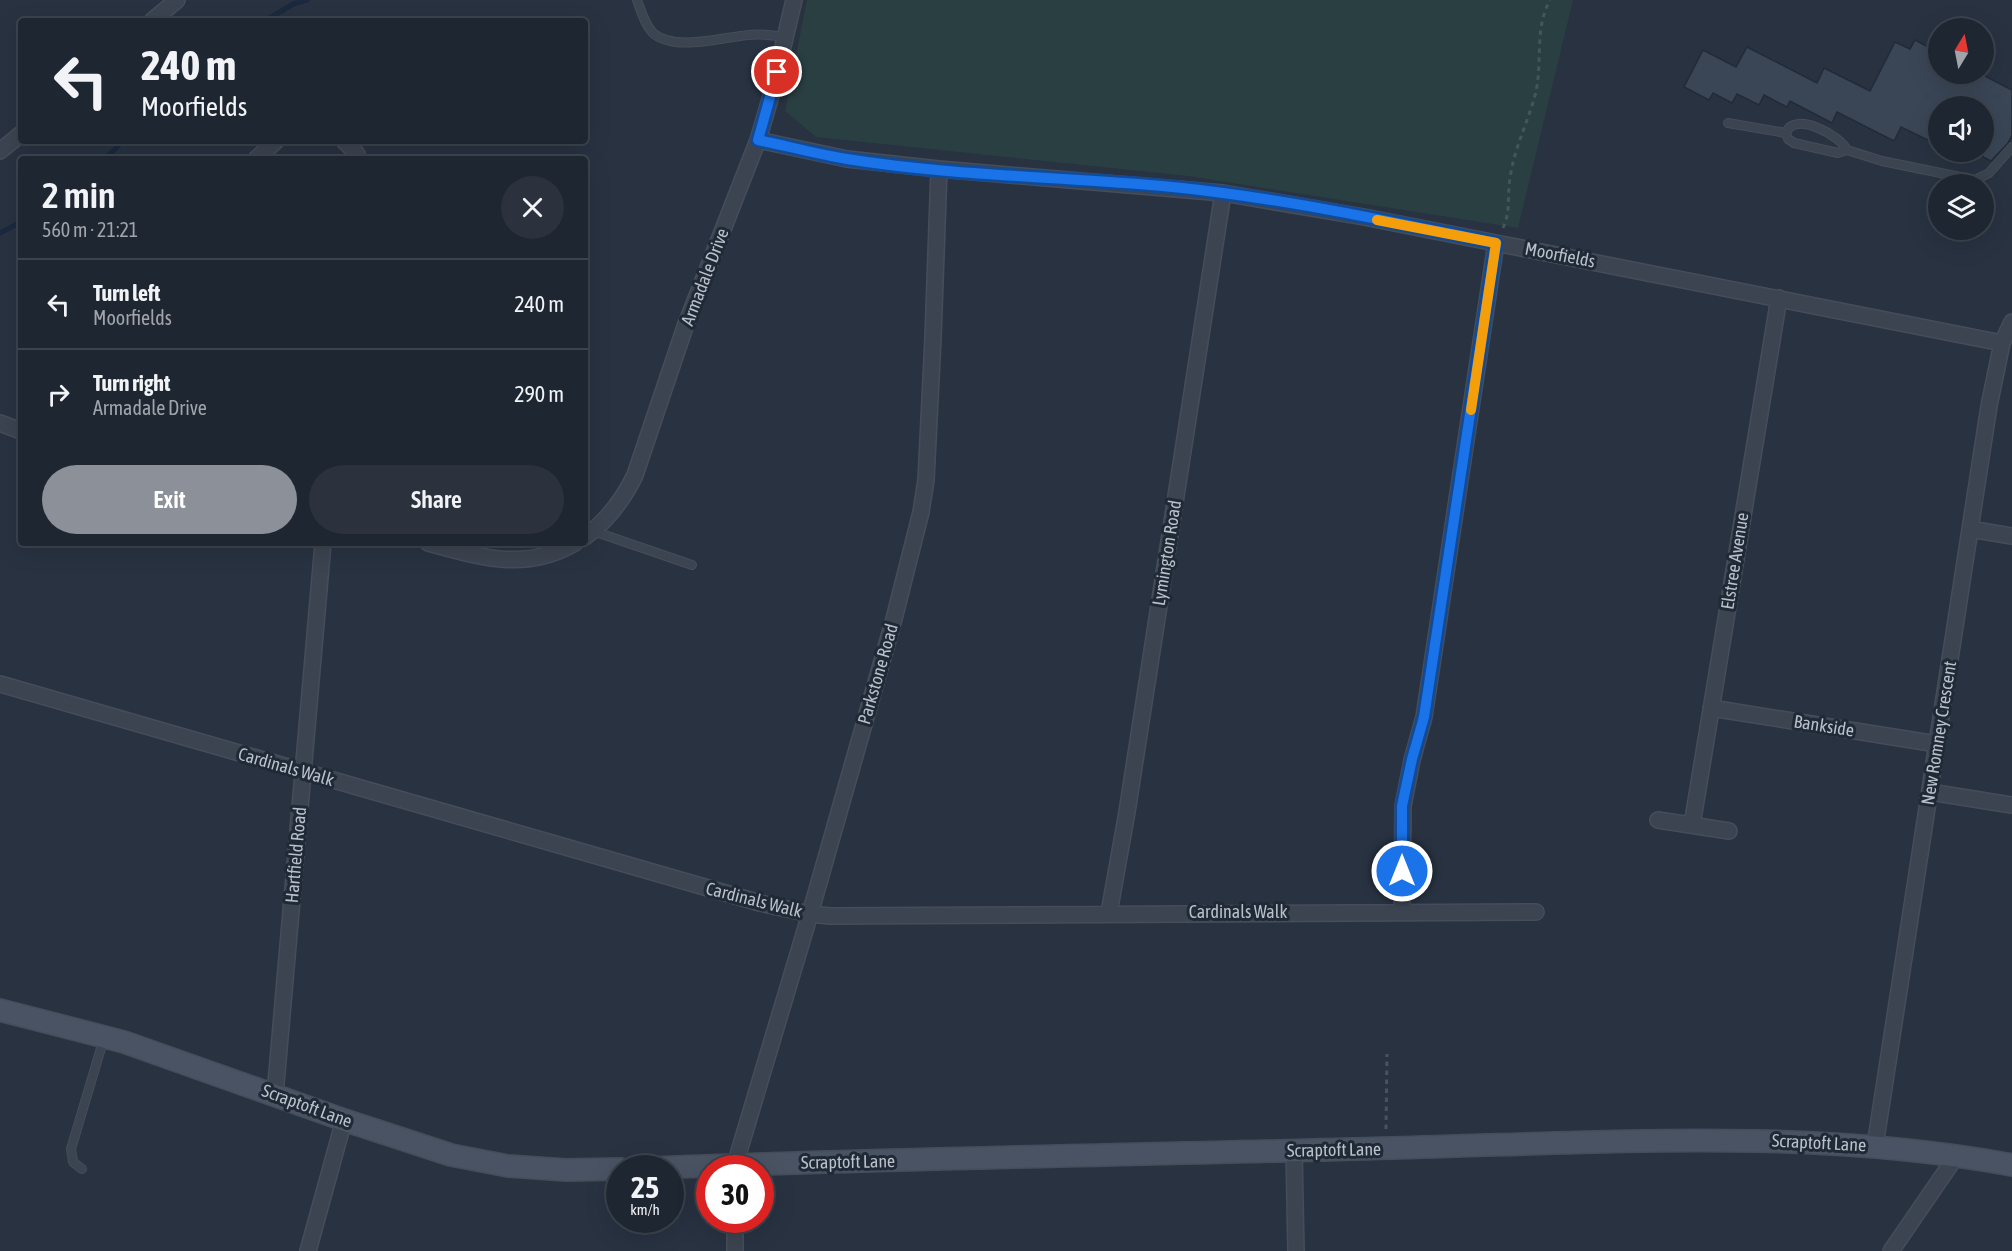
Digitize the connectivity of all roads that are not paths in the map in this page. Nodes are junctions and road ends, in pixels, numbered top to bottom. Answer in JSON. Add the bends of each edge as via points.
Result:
{"nodes":[{"id":1,"x":177,"y":0,"type":"edge"},
{"id":2,"x":637,"y":0,"type":"edge"},
{"id":3,"x":794,"y":0,"type":"edge"},
{"id":4,"x":156,"y":18,"type":"edge"},
{"id":5,"x":786,"y":38,"type":"junction"},
{"id":6,"x":1728,"y":123,"type":"dead end"},
{"id":7,"x":1786,"y":133,"type":"junction"},
{"id":8,"x":18,"y":136,"type":"edge"},
{"id":9,"x":758,"y":140,"type":"junction"},
{"id":10,"x":273,"y":144,"type":"edge"},
{"id":11,"x":347,"y":144,"type":"edge"},
{"id":12,"x":2012,"y":147,"type":"edge"},
{"id":13,"x":1847,"y":150,"type":"junction"},
{"id":14,"x":0,"y":151,"type":"edge"},
{"id":15,"x":357,"y":154,"type":"dead end"},
{"id":16,"x":259,"y":156,"type":"edge"},
{"id":17,"x":939,"y":169,"type":"junction"},
{"id":18,"x":1223,"y":193,"type":"junction"},
{"id":19,"x":1496,"y":243,"type":"junction"},
{"id":20,"x":1779,"y":298,"type":"junction"},
{"id":21,"x":2012,"y":322,"type":"edge"},
{"id":22,"x":2002,"y":342,"type":"junction"},
{"id":23,"x":0,"y":423,"type":"edge"},
{"id":24,"x":18,"y":430,"type":"edge"},
{"id":25,"x":1970,"y":529,"type":"junction"},
{"id":26,"x":589,"y":534,"type":"edge"},
{"id":27,"x":2012,"y":536,"type":"edge"},
{"id":28,"x":323,"y":546,"type":"edge"},
{"id":29,"x":440,"y":546,"type":"edge"},
{"id":30,"x":568,"y":546,"type":"edge"},
{"id":31,"x":692,"y":565,"type":"dead end"},
{"id":32,"x":0,"y":684,"type":"edge"},
{"id":33,"x":1711,"y":708,"type":"junction"},
{"id":34,"x":1937,"y":744,"type":"junction"},
{"id":35,"x":304,"y":772,"type":"junction"},
{"id":36,"x":1930,"y":792,"type":"junction"},
{"id":37,"x":2012,"y":804,"type":"edge"},
{"id":38,"x":1658,"y":820,"type":"dead end"},
{"id":39,"x":1692,"y":825,"type":"junction"},
{"id":40,"x":1729,"y":831,"type":"dead end"},
{"id":41,"x":1402,"y":912,"type":"junction"},
{"id":42,"x":1536,"y":912,"type":"dead end"},
{"id":43,"x":1109,"y":913,"type":"junction"},
{"id":44,"x":810,"y":914,"type":"junction"},
{"id":45,"x":0,"y":1010,"type":"edge"},
{"id":46,"x":105,"y":1036,"type":"junction"},
{"id":47,"x":275,"y":1095,"type":"junction"},
{"id":48,"x":344,"y":1120,"type":"junction"},
{"id":49,"x":1875,"y":1146,"type":"junction"},
{"id":50,"x":1294,"y":1150,"type":"junction"},
{"id":51,"x":738,"y":1155,"type":"edge"},
{"id":52,"x":1957,"y":1155,"type":"junction"},
{"id":53,"x":2012,"y":1165,"type":"edge"},
{"id":54,"x":774,"y":1166,"type":"edge"},
{"id":55,"x":82,"y":1169,"type":"dead end"},
{"id":56,"x":606,"y":1169,"type":"edge"},
{"id":57,"x":735,"y":1233,"type":"edge"},
{"id":58,"x":308,"y":1251,"type":"edge"},
{"id":59,"x":735,"y":1251,"type":"edge"},
{"id":60,"x":1296,"y":1251,"type":"edge"},
{"id":61,"x":1890,"y":1251,"type":"edge"}],
"edges":[{"from":1,"to":4,"type":"street"},
{"from":2,"to":5,"type":"lane","via":[[653,33],[666,40],[678,43],[751,34]]},
{"from":3,"to":5,"type":"street","name":"Armadale Drive"},
{"from":5,"to":9,"type":"street","name":"Armadale Drive"},
{"from":6,"to":7,"type":"lane"},
{"from":7,"to":13,"type":"lane","via":[[1794,143],[1838,153]]},
{"from":7,"to":13,"type":"lane","via":[[1791,124],[1811,125],[1844,143]]},
{"from":8,"to":14,"type":"street"},
{"from":9,"to":17,"type":"street","name":"Moorfields","via":[[847,159]]},
{"from":9,"to":26,"type":"street","name":"Armadale Drive","via":[[686,324],[629,488],[613,512]]},
{"from":10,"to":16,"type":"street"},
{"from":11,"to":15,"type":"street"},
{"from":12,"to":13,"type":"lane","via":[[1989,174],[1975,180]]},
{"from":17,"to":18,"type":"street","name":"Moorfields"},
{"from":17,"to":44,"type":"street","name":"Parkstone Road","via":[[926,480],[921,512]]},
{"from":18,"to":19,"type":"street","name":"Moorfields"},
{"from":18,"to":43,"type":"street","name":"Lymington Road"},
{"from":19,"to":20,"type":"street","name":"Moorfields"},
{"from":19,"to":41,"type":"street","via":[[1424,717],[1402,806]]},
{"from":20,"to":22,"type":"street","name":"Moorfields"},
{"from":20,"to":33,"type":"street","name":"Elstree Avenue"},
{"from":21,"to":22,"type":"street","name":"New Romney Crescent"},
{"from":22,"to":25,"type":"street","name":"New Romney Crescent"},
{"from":23,"to":24,"type":"street"},
{"from":25,"to":27,"type":"street"},
{"from":25,"to":34,"type":"street","name":"New Romney Crescent"},
{"from":26,"to":31,"type":"lane"},
{"from":28,"to":35,"type":"street","name":"Hartfield Road"},
{"from":29,"to":30,"type":"street","via":[[479,557],[516,560]]},
{"from":32,"to":35,"type":"street","name":"Cardinals Walk"},
{"from":33,"to":34,"type":"street","name":"Bankside"},
{"from":33,"to":39,"type":"street","name":"Elstree Avenue"},
{"from":34,"to":36,"type":"street","name":"New Romney Crescent"},
{"from":35,"to":44,"type":"street","name":"Cardinals Walk"},
{"from":35,"to":47,"type":"street","name":"Hartfield Road"},
{"from":36,"to":37,"type":"street"},
{"from":36,"to":49,"type":"street","name":"New Romney Crescent"},
{"from":38,"to":39,"type":"street"},
{"from":39,"to":40,"type":"street"},
{"from":41,"to":42,"type":"street","name":"Cardinals Walk"},
{"from":41,"to":43,"type":"street","name":"Cardinals Walk"},
{"from":43,"to":44,"type":"street","name":"Cardinals Walk"},
{"from":44,"to":51,"type":"street","name":"Parkstone Road"},
{"from":45,"to":46,"type":"street","name":"Scraptoft Lane"},
{"from":46,"to":47,"type":"street","name":"Scraptoft Lane"},
{"from":46,"to":55,"type":"lane","via":[[72,1149],[73,1162]]},
{"from":47,"to":48,"type":"street","name":"Scraptoft Lane"},
{"from":48,"to":56,"type":"street","name":"Scraptoft Lane","via":[[451,1155],[507,1166]]},
{"from":48,"to":58,"type":"street"},
{"from":49,"to":50,"type":"street","name":"Scraptoft Lane","via":[[1748,1140]]},
{"from":49,"to":52,"type":"street","name":"Scraptoft Lane"},
{"from":50,"to":54,"type":"street","name":"Scraptoft Lane"},
{"from":50,"to":60,"type":"street"},
{"from":52,"to":53,"type":"street","name":"Scraptoft Lane"},
{"from":52,"to":61,"type":"street"},
{"from":57,"to":59,"type":"street"}]}
